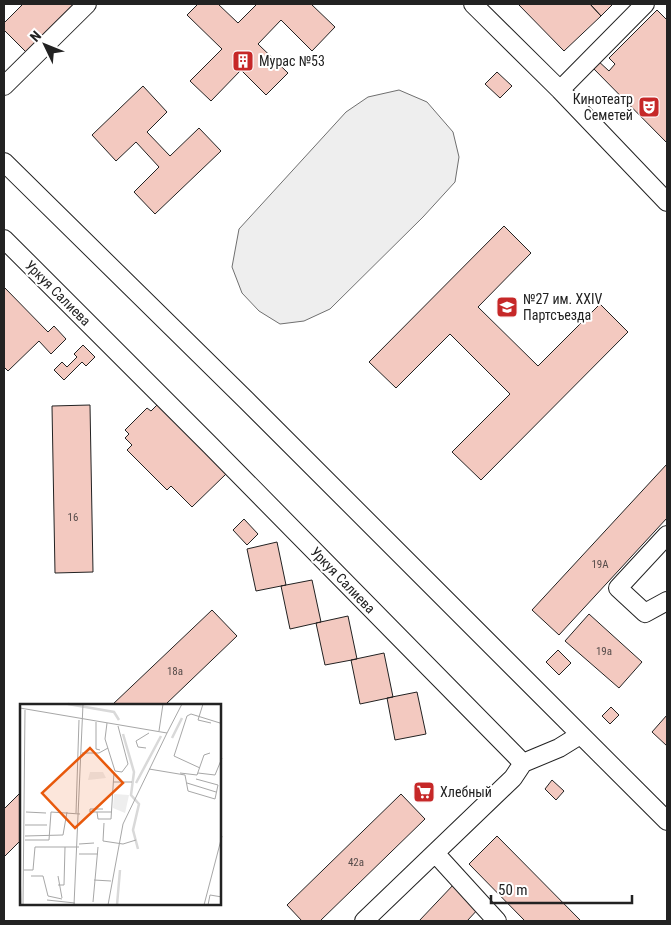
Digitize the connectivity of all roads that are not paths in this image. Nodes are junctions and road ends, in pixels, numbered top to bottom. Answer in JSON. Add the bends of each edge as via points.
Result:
{"nodes":[{"id":1,"x":87,"y":4,"type":"edge"},
{"id":2,"x":473,"y":4,"type":"edge"},
{"id":3,"x":646,"y":4,"type":"edge"},
{"id":4,"x":4,"y":86,"type":"edge"},
{"id":5,"x":560,"y":90,"type":"junction"},
{"id":6,"x":4,"y":162,"type":"edge"},
{"id":7,"x":667,"y":202,"type":"edge"},
{"id":8,"x":4,"y":239,"type":"edge"},
{"id":9,"x":667,"y":535,"type":"edge"},
{"id":10,"x":667,"y":601,"type":"edge"},
{"id":11,"x":580,"y":735,"type":"junction"},
{"id":12,"x":523,"y":763,"type":"junction"},
{"id":13,"x":667,"y":822,"type":"edge"},
{"id":14,"x":435,"y":853,"type":"junction"},
{"id":15,"x":364,"y":921,"type":"edge"},
{"id":16,"x":497,"y":921,"type":"edge"}],
"edges":[{"from":1,"to":4,"type":"street"},
{"from":2,"to":5,"type":"street"},
{"from":3,"to":5,"type":"street"},
{"from":5,"to":7,"type":"street"},
{"from":6,"to":11,"type":"street"},
{"from":8,"to":12,"type":"street","name":"Уркуя Салиева"},
{"from":9,"to":10,"type":"street","via":[[618,588],[645,613]]},
{"from":11,"to":12,"type":"street"},
{"from":11,"to":13,"type":"street"},
{"from":12,"to":14,"type":"street","via":[[513,778]]},
{"from":14,"to":15,"type":"street"},
{"from":14,"to":16,"type":"street"}]}
